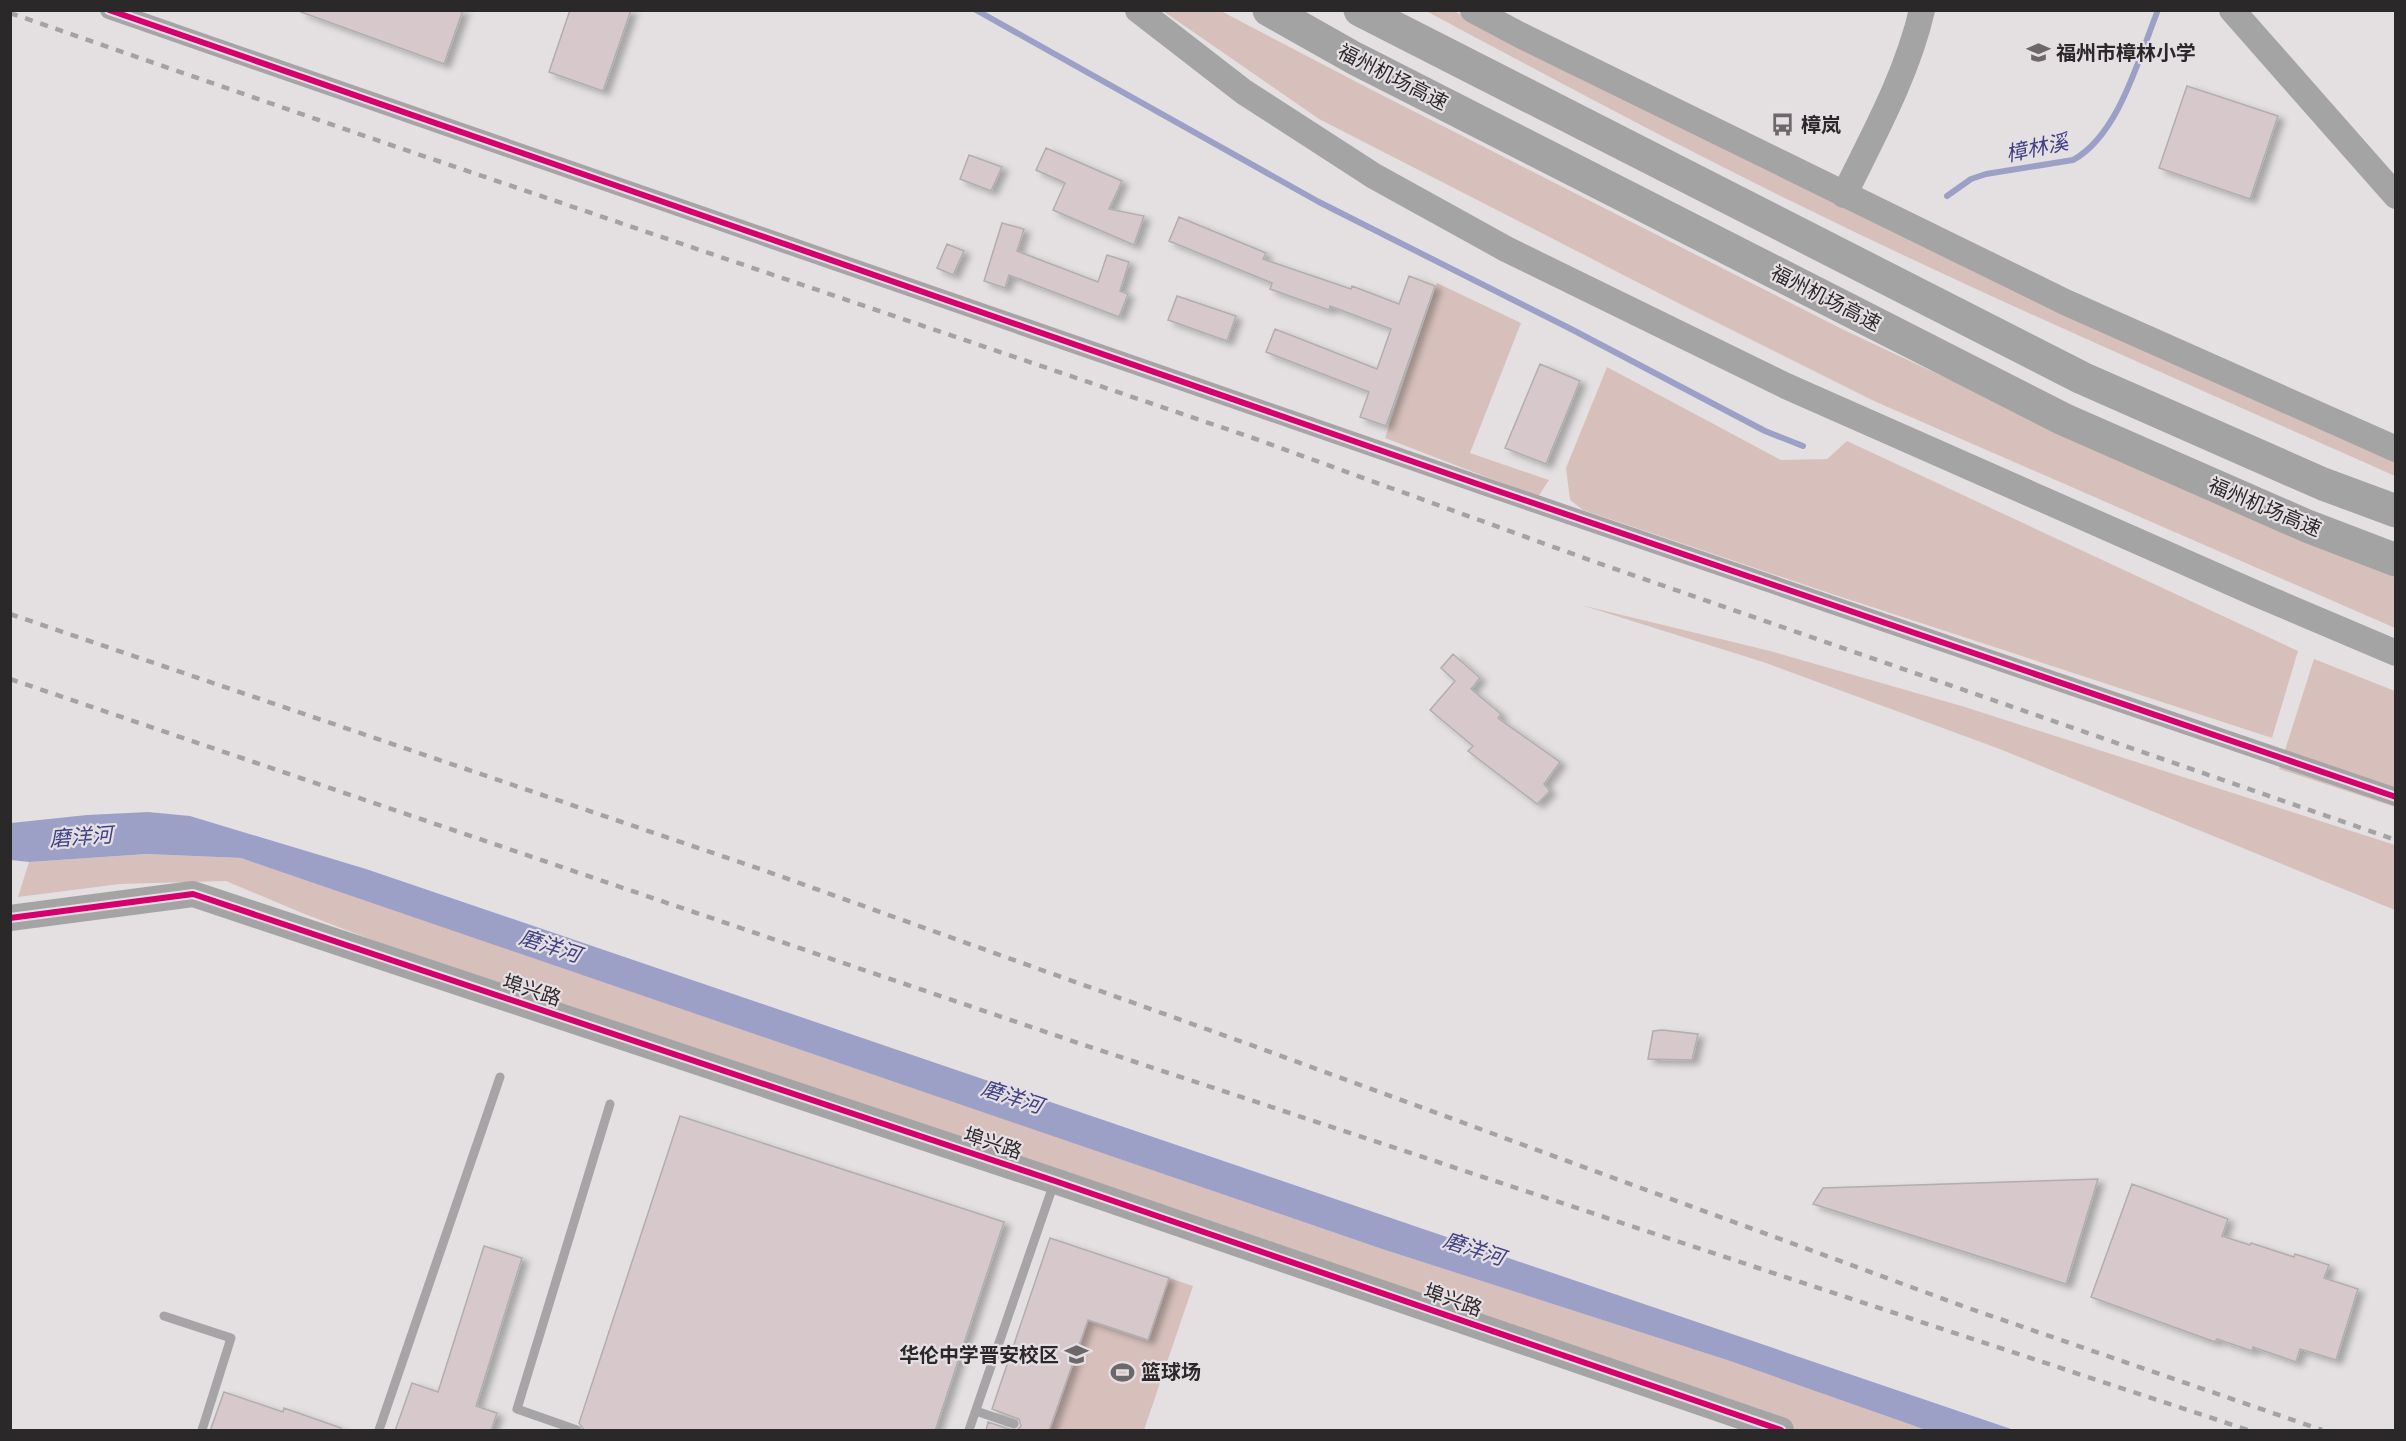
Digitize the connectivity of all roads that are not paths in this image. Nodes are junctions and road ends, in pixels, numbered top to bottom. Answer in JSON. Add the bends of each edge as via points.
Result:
{"nodes":[{"id":1,"x":109,"y":10,"type":"edge"},
{"id":2,"x":1138,"y":10,"type":"edge"},
{"id":3,"x":1269,"y":10,"type":"edge"},
{"id":4,"x":1360,"y":10,"type":"edge"},
{"id":5,"x":1473,"y":10,"type":"edge"},
{"id":6,"x":1922,"y":10,"type":"edge"},
{"id":7,"x":2232,"y":10,"type":"edge"},
{"id":8,"x":1844,"y":195,"type":"junction"},
{"id":9,"x":2396,"y":196,"type":"edge"},
{"id":10,"x":2396,"y":449,"type":"edge"},
{"id":11,"x":2396,"y":511,"type":"edge"},
{"id":12,"x":2396,"y":560,"type":"edge"},
{"id":13,"x":2396,"y":653,"type":"edge"},
{"id":14,"x":2396,"y":797,"type":"edge"},
{"id":15,"x":10,"y":918,"type":"edge"},
{"id":16,"x":500,"y":1077,"type":"dead end"},
{"id":17,"x":610,"y":1104,"type":"dead end"},
{"id":18,"x":1055,"y":1181,"type":"junction"},
{"id":19,"x":164,"y":1316,"type":"dead end"},
{"id":20,"x":976,"y":1411,"type":"junction"},
{"id":21,"x":1014,"y":1424,"type":"dead end"},
{"id":22,"x":202,"y":1431,"type":"edge"},
{"id":23,"x":379,"y":1431,"type":"edge"},
{"id":24,"x":577,"y":1431,"type":"edge"},
{"id":25,"x":969,"y":1431,"type":"edge"},
{"id":26,"x":1781,"y":1431,"type":"edge"}],
"edges":[{"from":1,"to":14,"type":"street"},
{"from":2,"to":13,"type":"main road","via":[[1244,92],[1374,176],[1506,249],[1786,386]]},
{"from":3,"to":12,"type":"highway","name":"福州机场高速","via":[[1365,63],[2063,419],[2307,526]]},
{"from":4,"to":11,"type":"highway","via":[[2082,378],[2323,484]]},
{"from":5,"to":8,"type":"main road"},
{"from":6,"to":8,"type":"main road","via":[[1890,98]]},
{"from":7,"to":9,"type":"main road"},
{"from":8,"to":10,"type":"main road","via":[[2065,302]]},
{"from":15,"to":18,"type":"main road","name":"埠兴路","via":[[193,894]]},
{"from":16,"to":23,"type":"lane"},
{"from":17,"to":24,"type":"lane","via":[[517,1409]]},
{"from":18,"to":20,"type":"lane"},
{"from":18,"to":26,"type":"main road","name":"埠兴路"},
{"from":19,"to":22,"type":"lane","via":[[231,1338]]},
{"from":20,"to":21,"type":"lane"},
{"from":20,"to":25,"type":"lane"}]}
